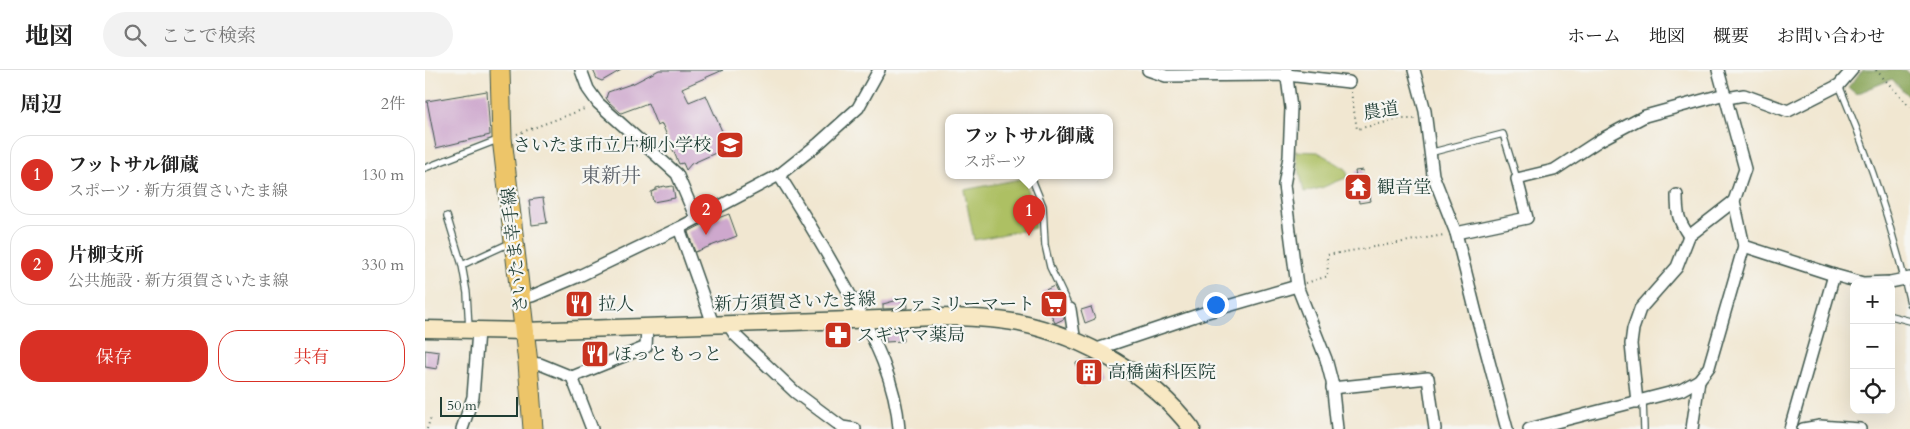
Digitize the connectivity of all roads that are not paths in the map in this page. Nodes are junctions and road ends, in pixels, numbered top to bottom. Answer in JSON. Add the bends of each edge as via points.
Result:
{"nodes":[{"id":1,"x":500,"y":70,"type":"edge"},
{"id":2,"x":581,"y":70,"type":"edge"},
{"id":3,"x":879,"y":70,"type":"edge"},
{"id":4,"x":1149,"y":70,"type":"edge"},
{"id":5,"x":1414,"y":70,"type":"edge"},
{"id":6,"x":1718,"y":70,"type":"edge"},
{"id":7,"x":1853,"y":70,"type":"edge"},
{"id":8,"x":1286,"y":73,"type":"edge"},
{"id":9,"x":1349,"y":82,"type":"road end"},
{"id":10,"x":1839,"y":85,"type":"junction"},
{"id":11,"x":1726,"y":96,"type":"junction"},
{"id":12,"x":502,"y":138,"type":"junction"},
{"id":13,"x":1429,"y":153,"type":"junction"},
{"id":14,"x":425,"y":168,"type":"edge"},
{"id":15,"x":779,"y":175,"type":"junction"},
{"id":16,"x":1032,"y":179,"type":"dead end"},
{"id":17,"x":1517,"y":179,"type":"junction"},
{"id":18,"x":1677,"y":195,"type":"dead end"},
{"id":19,"x":1735,"y":201,"type":"junction"},
{"id":20,"x":447,"y":216,"type":"dead end"},
{"id":21,"x":696,"y":218,"type":"junction"},
{"id":22,"x":679,"y":228,"type":"junction"},
{"id":23,"x":1457,"y":233,"type":"junction"},
{"id":24,"x":1689,"y":236,"type":"junction"},
{"id":25,"x":514,"y":242,"type":"junction"},
{"id":26,"x":1744,"y":246,"type":"junction"},
{"id":27,"x":462,"y":265,"type":"junction"},
{"id":28,"x":1834,"y":275,"type":"junction"},
{"id":29,"x":1851,"y":279,"type":"edge"},
{"id":30,"x":1907,"y":279,"type":"edge"},
{"id":31,"x":1297,"y":286,"type":"junction"},
{"id":32,"x":521,"y":297,"type":"junction"},
{"id":33,"x":1910,"y":303,"type":"edge"},
{"id":34,"x":1070,"y":308,"type":"joint"},
{"id":35,"x":1895,"y":317,"type":"edge"},
{"id":36,"x":863,"y":320,"type":"junction"},
{"id":37,"x":1910,"y":321,"type":"edge"},
{"id":38,"x":721,"y":324,"type":"junction"},
{"id":39,"x":647,"y":327,"type":"junction"},
{"id":40,"x":425,"y":329,"type":"edge"},
{"id":41,"x":474,"y":331,"type":"junction"},
{"id":42,"x":524,"y":331,"type":"junction"},
{"id":43,"x":1075,"y":342,"type":"junction"},
{"id":44,"x":1094,"y":350,"type":"junction"},
{"id":45,"x":528,"y":363,"type":"junction"},
{"id":46,"x":572,"y":377,"type":"junction"},
{"id":47,"x":1699,"y":380,"type":"junction"},
{"id":48,"x":1332,"y":388,"type":"junction"},
{"id":49,"x":1640,"y":401,"type":"junction"},
{"id":50,"x":840,"y":428,"type":"edge"},
{"id":51,"x":1853,"y":428,"type":"edge"},
{"id":52,"x":462,"y":429,"type":"edge"},
{"id":53,"x":533,"y":429,"type":"edge"},
{"id":54,"x":592,"y":429,"type":"edge"},
{"id":55,"x":855,"y":429,"type":"edge"},
{"id":56,"x":899,"y":429,"type":"edge"},
{"id":57,"x":1192,"y":429,"type":"edge"},
{"id":58,"x":1337,"y":429,"type":"edge"},
{"id":59,"x":1435,"y":429,"type":"edge"},
{"id":60,"x":1507,"y":429,"type":"edge"},
{"id":61,"x":1529,"y":429,"type":"edge"},
{"id":62,"x":1644,"y":429,"type":"edge"},
{"id":63,"x":1692,"y":429,"type":"edge"},
{"id":64,"x":1790,"y":429,"type":"edge"},
{"id":65,"x":1803,"y":429,"type":"edge"}],
"edges":[{"from":1,"to":12,"type":"main road","name":"さいたま幸手線"},
{"from":2,"to":21,"type":"street","via":[[598,103],[677,174]]},
{"from":3,"to":15,"type":"street","via":[[858,108]]},
{"from":4,"to":8,"type":"street","via":[[1166,76]]},
{"from":5,"to":13,"type":"street","via":[[1426,120]]},
{"from":6,"to":11,"type":"street"},
{"from":7,"to":10,"type":"street"},
{"from":8,"to":9,"type":"street"},
{"from":8,"to":31,"type":"street","via":[[1291,108],[1289,157],[1284,184]]},
{"from":10,"to":11,"type":"street","via":[[1788,110],[1744,95]]},
{"from":10,"to":30,"type":"lane","via":[[1878,185]]},
{"from":11,"to":17,"type":"street","via":[[1645,116],[1599,140],[1554,170]]},
{"from":11,"to":19,"type":"street","via":[[1745,169]]},
{"from":12,"to":14,"type":"lane"},
{"from":12,"to":25,"type":"main road","name":"さいたま幸手線"},
{"from":13,"to":17,"type":"lane","via":[[1503,134]]},
{"from":13,"to":23,"type":"street","via":[[1433,175]]},
{"from":15,"to":21,"type":"street"},
{"from":15,"to":36,"type":"street","via":[[833,263]]},
{"from":16,"to":34,"type":"lane","via":[[1043,206],[1050,267]]},
{"from":17,"to":23,"type":"street","via":[[1527,218]]},
{"from":18,"to":24,"type":"street","via":[[1677,215]]},
{"from":19,"to":24,"type":"street"},
{"from":19,"to":26,"type":"street"},
{"from":20,"to":27,"type":"lane"},
{"from":21,"to":22,"type":"street"},
{"from":22,"to":32,"type":"street","via":[[579,276],[533,296]]},
{"from":22,"to":38,"type":"street"},
{"from":23,"to":60,"type":"street"},
{"from":24,"to":49,"type":"street","via":[[1677,267],[1640,309],[1633,329],[1631,358]]},
{"from":25,"to":27,"type":"lane"},
{"from":25,"to":32,"type":"main road","name":"さいたま幸手線"},
{"from":26,"to":28,"type":"street"},
{"from":26,"to":47,"type":"street","via":[[1709,367]]},
{"from":27,"to":41,"type":"lane"},
{"from":28,"to":29,"type":"street"},
{"from":28,"to":64,"type":"street"},
{"from":30,"to":33,"type":"lane"},
{"from":31,"to":44,"type":"street"},
{"from":31,"to":48,"type":"street","via":[[1326,359]]},
{"from":32,"to":42,"type":"main road","name":"さいたま幸手線"},
{"from":34,"to":43,"type":"street"},
{"from":35,"to":37,"type":"lane"},
{"from":36,"to":38,"type":"main road","name":"新方須賀さいたま線"},
{"from":36,"to":43,"type":"main road","name":"新方須賀さいたま線","via":[[992,319],[1038,328]]},
{"from":36,"to":56,"type":"street","via":[[881,353],[889,377],[898,408]]},
{"from":38,"to":39,"type":"main road","name":"新方須賀さいたま線"},
{"from":38,"to":50,"type":"street","via":[[795,392]]},
{"from":39,"to":42,"type":"main road","name":"新方須賀さいたま線"},
{"from":39,"to":46,"type":"street","via":[[646,347]]},
{"from":40,"to":41,"type":"main road","name":"新方須賀さいたま線"},
{"from":41,"to":42,"type":"main road","name":"新方須賀さいたま線"},
{"from":41,"to":52,"type":"street","via":[[473,397]]},
{"from":42,"to":45,"type":"main road","name":"さいたま幸手線"},
{"from":43,"to":44,"type":"main road","name":"新方須賀さいたま線"},
{"from":44,"to":57,"type":"main road","name":"新方須賀さいたま線","via":[[1153,388],[1171,403]]},
{"from":45,"to":46,"type":"street","via":[[540,364]]},
{"from":45,"to":53,"type":"main road","name":"さいたま幸手線"},
{"from":46,"to":54,"type":"street"},
{"from":47,"to":49,"type":"street","via":[[1681,390]]},
{"from":47,"to":63,"type":"street"},
{"from":48,"to":58,"type":"street"},
{"from":48,"to":59,"type":"street","via":[[1428,378]]},
{"from":49,"to":61,"type":"street"},
{"from":49,"to":62,"type":"lane"},
{"from":50,"to":55,"type":"street"},
{"from":51,"to":65,"type":"street","via":[[1819,426]]}]}
